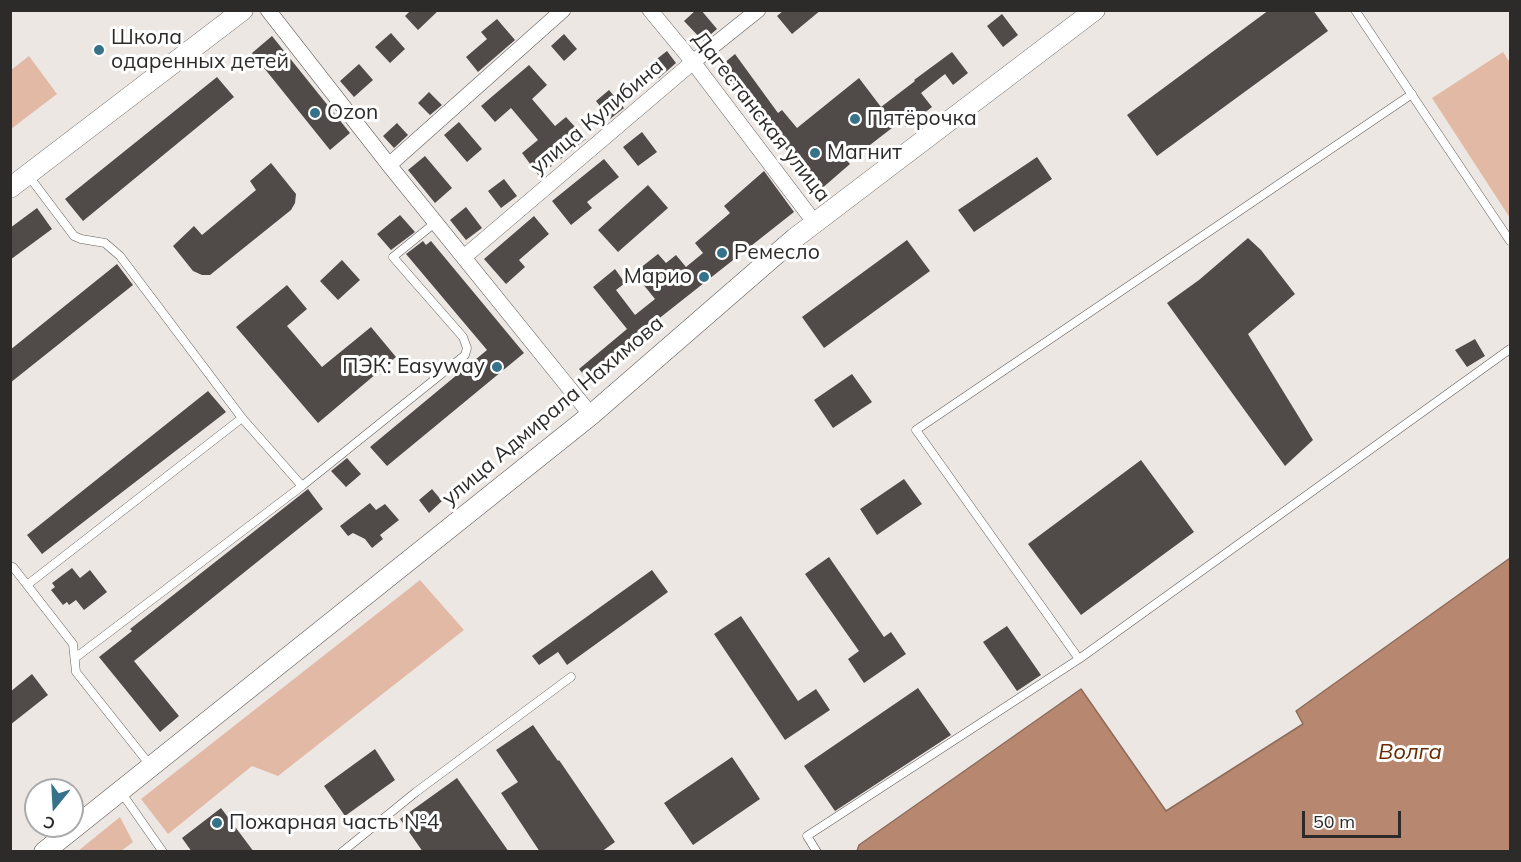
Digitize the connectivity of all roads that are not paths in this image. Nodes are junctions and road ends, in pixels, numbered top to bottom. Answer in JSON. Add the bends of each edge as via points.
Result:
{"nodes":[{"id":1,"x":243,"y":10,"type":"edge"},
{"id":2,"x":268,"y":10,"type":"edge"},
{"id":3,"x":563,"y":10,"type":"edge"},
{"id":4,"x":650,"y":10,"type":"edge"},
{"id":5,"x":758,"y":10,"type":"edge"},
{"id":6,"x":1095,"y":10,"type":"edge"},
{"id":7,"x":1355,"y":10,"type":"edge"},
{"id":8,"x":693,"y":62,"type":"junction"},
{"id":9,"x":1412,"y":94,"type":"junction"},
{"id":10,"x":389,"y":165,"type":"junction"},
{"id":11,"x":28,"y":175,"type":"junction"},
{"id":12,"x":10,"y":188,"type":"edge"},
{"id":13,"x":436,"y":222,"type":"junction"},
{"id":14,"x":815,"y":223,"type":"junction"},
{"id":15,"x":1510,"y":241,"type":"edge"},
{"id":16,"x":464,"y":257,"type":"junction"},
{"id":17,"x":1510,"y":349,"type":"edge"},
{"id":18,"x":591,"y":416,"type":"junction"},
{"id":19,"x":242,"y":418,"type":"junction"},
{"id":20,"x":302,"y":486,"type":"junction"},
{"id":21,"x":10,"y":567,"type":"edge"},
{"id":22,"x":27,"y":585,"type":"junction"},
{"id":23,"x":75,"y":658,"type":"junction"},
{"id":24,"x":1079,"y":658,"type":"junction"},
{"id":25,"x":571,"y":678,"type":"dead end"},
{"id":26,"x":151,"y":766,"type":"junction"},
{"id":27,"x":120,"y":791,"type":"junction"},
{"id":28,"x":44,"y":852,"type":"edge"},
{"id":29,"x":163,"y":852,"type":"edge"},
{"id":30,"x":342,"y":852,"type":"edge"},
{"id":31,"x":817,"y":852,"type":"edge"}],
"edges":[{"from":1,"to":11,"type":"main road"},
{"from":2,"to":10,"type":"street"},
{"from":3,"to":10,"type":"street"},
{"from":4,"to":8,"type":"street","name":"Дагестанская улица"},
{"from":5,"to":8,"type":"street","name":"улица Кулибина"},
{"from":6,"to":14,"type":"main road","name":"улица Адмирала Нахимова"},
{"from":7,"to":9,"type":"lane"},
{"from":8,"to":14,"type":"street","name":"Дагестанская улица"},
{"from":8,"to":16,"type":"street","name":"улица Кулибина"},
{"from":9,"to":15,"type":"lane"},
{"from":9,"to":24,"type":"lane","via":[[916,430]]},
{"from":10,"to":13,"type":"street"},
{"from":11,"to":12,"type":"main road"},
{"from":11,"to":19,"type":"lane","via":[[74,236],[105,243],[120,256]]},
{"from":13,"to":16,"type":"street"},
{"from":13,"to":20,"type":"lane","via":[[393,257],[463,337],[465,355]]},
{"from":14,"to":18,"type":"main road","name":"улица Адмирала Нахимова"},
{"from":16,"to":18,"type":"street"},
{"from":17,"to":24,"type":"lane"},
{"from":18,"to":26,"type":"main road","name":"улица Адмирала Нахимова"},
{"from":19,"to":20,"type":"lane"},
{"from":19,"to":22,"type":"lane"},
{"from":20,"to":23,"type":"lane"},
{"from":21,"to":22,"type":"lane"},
{"from":22,"to":23,"type":"lane","via":[[73,644]]},
{"from":23,"to":26,"type":"lane","via":[[76,672]]},
{"from":24,"to":31,"type":"lane","via":[[807,836]]},
{"from":25,"to":30,"type":"lane","via":[[416,792]]},
{"from":26,"to":27,"type":"main road","name":"улица Адмирала Нахимова"},
{"from":27,"to":28,"type":"main road","name":"улица Адмирала Нахимова"},
{"from":27,"to":29,"type":"lane"}]}
